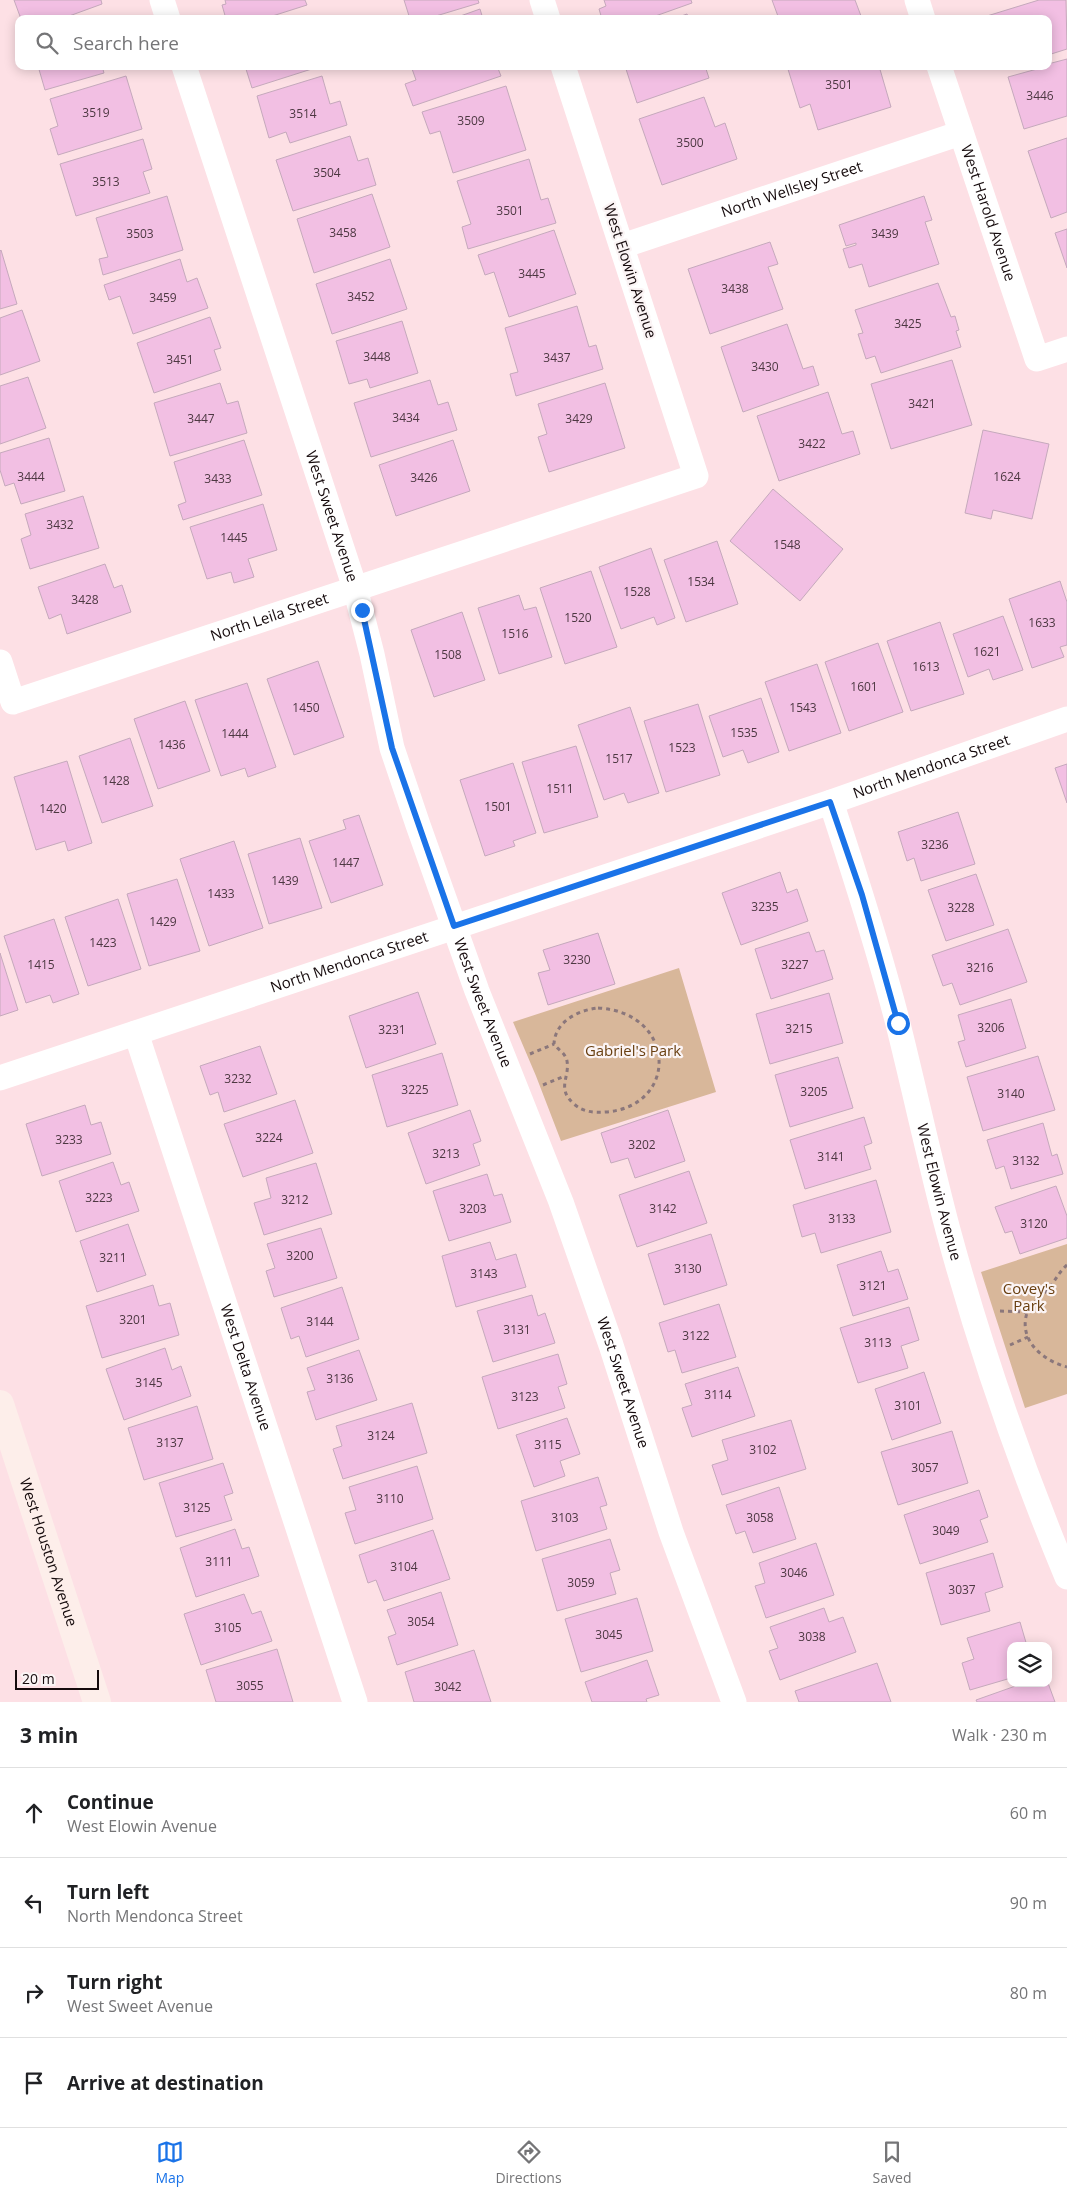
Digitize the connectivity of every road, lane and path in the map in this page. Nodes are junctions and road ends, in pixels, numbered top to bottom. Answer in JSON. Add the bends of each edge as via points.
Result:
{"nodes":[{"id":1,"x":162,"y":0,"type":"edge"},
{"id":2,"x":542,"y":0,"type":"edge"},
{"id":3,"x":917,"y":0,"type":"edge"},
{"id":4,"x":167,"y":15,"type":"edge"},
{"id":5,"x":547,"y":15,"type":"edge"},
{"id":6,"x":922,"y":15,"type":"edge"},
{"id":7,"x":185,"y":70,"type":"edge"},
{"id":8,"x":564,"y":70,"type":"edge"},
{"id":9,"x":940,"y":70,"type":"edge"},
{"id":10,"x":961,"y":133,"type":"junction"},
{"id":11,"x":622,"y":246,"type":"junction"},
{"id":12,"x":1067,"y":349,"type":"edge"},
{"id":13,"x":696,"y":476,"type":"joint"},
{"id":14,"x":355,"y":588,"type":"junction"},
{"id":15,"x":0,"y":662,"type":"edge"},
{"id":16,"x":1067,"y":719,"type":"edge"},
{"id":17,"x":830,"y":802,"type":"junction"},
{"id":18,"x":454,"y":926,"type":"junction"},
{"id":19,"x":136,"y":1033,"type":"junction"},
{"id":20,"x":554,"y":1044,"type":"joint"},
{"id":21,"x":0,"y":1078,"type":"edge"},
{"id":22,"x":1067,"y":1264,"type":"edge"},
{"id":23,"x":1067,"y":1367,"type":"edge"},
{"id":24,"x":0,"y":1404,"type":"edge"},
{"id":25,"x":1067,"y":1577,"type":"edge"},
{"id":26,"x":97,"y":1702,"type":"edge"},
{"id":27,"x":355,"y":1702,"type":"edge"},
{"id":28,"x":734,"y":1702,"type":"edge"}],
"edges":[{"from":1,"to":4,"type":"street"},
{"from":2,"to":5,"type":"street"},
{"from":3,"to":6,"type":"street"},
{"from":7,"to":14,"type":"street","name":"West Sweet Avenue"},
{"from":8,"to":11,"type":"street","name":"West Elowin Avenue"},
{"from":9,"to":10,"type":"street","name":"West Harold Avenue"},
{"from":10,"to":11,"type":"street","name":"North Wellsley Street"},
{"from":10,"to":12,"type":"street","name":"West Harold Avenue","via":[[1036,359]]},
{"from":11,"to":13,"type":"street","name":"West Elowin Avenue"},
{"from":13,"to":14,"type":"street","name":"North Leila Street"},
{"from":14,"to":15,"type":"street","name":"North Leila Street","via":[[13,702]]},
{"from":14,"to":18,"type":"street","name":"West Sweet Avenue","via":[[392,748]]},
{"from":16,"to":17,"type":"street","name":"North Mendonca Street"},
{"from":17,"to":18,"type":"street","name":"North Mendonca Street"},
{"from":17,"to":25,"type":"street","name":"West Elowin Avenue","via":[[885,976],[942,1208],[974,1318],[1022,1461]]},
{"from":18,"to":19,"type":"street","name":"North Mendonca Street"},
{"from":18,"to":28,"type":"street","name":"West Sweet Avenue","via":[[561,1202],[672,1532]]},
{"from":19,"to":21,"type":"street","name":"North Mendonca Street"},
{"from":19,"to":27,"type":"street","name":"West Delta Avenue"},
{"from":20,"to":20,"type":"path","via":[[564,1023],[577,1012],[598,1008],[615,1010],[631,1016],[652,1034],[659,1048],[659,1069],[651,1087],[633,1104],[616,1111],[594,1113],[580,1109],[568,1096],[564,1082],[567,1062],[561,1049]]},
{"from":22,"to":23,"type":"path","via":[[1028,1312],[1026,1325],[1028,1337],[1041,1354],[1052,1363]]},
{"from":24,"to":26,"type":"main road","name":"West Houston Avenue"}]}
